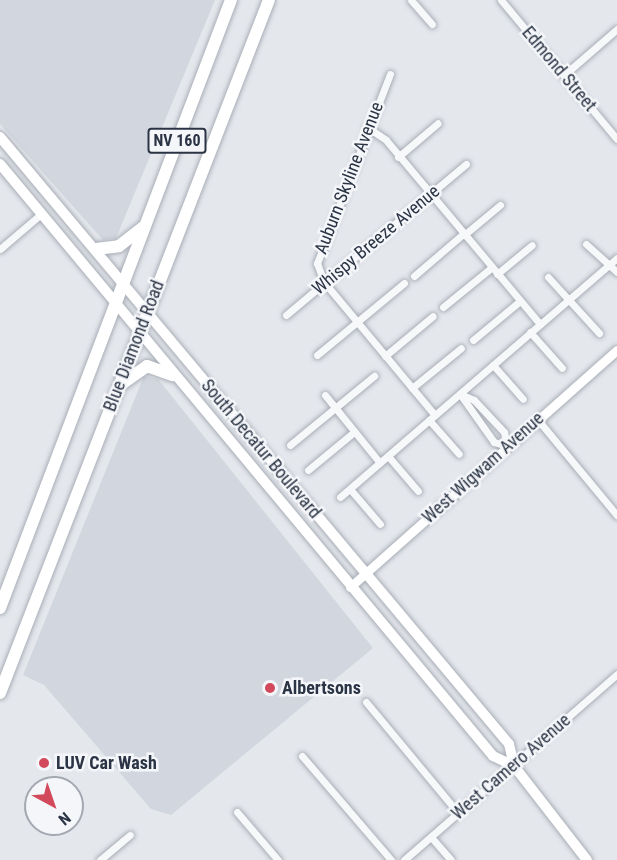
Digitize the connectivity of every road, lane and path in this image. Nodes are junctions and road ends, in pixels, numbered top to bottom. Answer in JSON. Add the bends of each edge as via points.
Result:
{"nodes":[{"id":1,"x":231,"y":0,"type":"edge"},
{"id":2,"x":269,"y":0,"type":"edge"},
{"id":3,"x":411,"y":0,"type":"edge"},
{"id":4,"x":501,"y":0,"type":"edge"},
{"id":5,"x":432,"y":24,"type":"dead end"},
{"id":6,"x":617,"y":30,"type":"edge"},
{"id":7,"x":390,"y":74,"type":"dead end"},
{"id":8,"x":564,"y":75,"type":"junction"},
{"id":9,"x":438,"y":123,"type":"dead end"},
{"id":10,"x":367,"y":127,"type":"junction"},
{"id":11,"x":0,"y":137,"type":"edge"},
{"id":12,"x":617,"y":139,"type":"edge"},
{"id":13,"x":398,"y":157,"type":"junction"},
{"id":14,"x":0,"y":164,"type":"edge"},
{"id":15,"x":466,"y":164,"type":"dead end"},
{"id":16,"x":430,"y":195,"type":"junction"},
{"id":17,"x":500,"y":205,"type":"dead end"},
{"id":18,"x":41,"y":214,"type":"junction"},
{"id":19,"x":146,"y":224,"type":"junction"},
{"id":20,"x":464,"y":235,"type":"junction"},
{"id":21,"x":586,"y":244,"type":"dead end"},
{"id":22,"x":532,"y":245,"type":"dead end"},
{"id":23,"x":0,"y":249,"type":"edge"},
{"id":24,"x":96,"y":249,"type":"junction"},
{"id":25,"x":617,"y":258,"type":"edge"},
{"id":26,"x":610,"y":264,"type":"junction"},
{"id":27,"x":492,"y":267,"type":"junction"},
{"id":28,"x":617,"y":272,"type":"edge"},
{"id":29,"x":497,"y":274,"type":"junction"},
{"id":30,"x":414,"y":276,"type":"dead end"},
{"id":31,"x":548,"y":277,"type":"dead end"},
{"id":32,"x":324,"y":282,"type":"junction"},
{"id":33,"x":123,"y":283,"type":"junction"},
{"id":34,"x":404,"y":283,"type":"dead end"},
{"id":35,"x":569,"y":299,"type":"junction"},
{"id":36,"x":520,"y":301,"type":"junction"},
{"id":37,"x":115,"y":306,"type":"junction"},
{"id":38,"x":443,"y":307,"type":"dead end"},
{"id":39,"x":147,"y":312,"type":"junction"},
{"id":40,"x":286,"y":315,"type":"dead end"},
{"id":41,"x":433,"y":316,"type":"dead end"},
{"id":42,"x":357,"y":322,"type":"junction"},
{"id":43,"x":540,"y":324,"type":"junction"},
{"id":44,"x":531,"y":332,"type":"junction"},
{"id":45,"x":599,"y":333,"type":"dead end"},
{"id":46,"x":138,"y":335,"type":"junction"},
{"id":47,"x":473,"y":340,"type":"dead end"},
{"id":48,"x":461,"y":348,"type":"dead end"},
{"id":49,"x":617,"y":351,"type":"edge"},
{"id":50,"x":317,"y":355,"type":"dead end"},
{"id":51,"x":385,"y":356,"type":"junction"},
{"id":52,"x":493,"y":365,"type":"junction"},
{"id":53,"x":562,"y":369,"type":"dead end"},
{"id":54,"x":172,"y":375,"type":"junction"},
{"id":55,"x":374,"y":376,"type":"dead end"},
{"id":56,"x":117,"y":388,"type":"junction"},
{"id":57,"x":412,"y":388,"type":"junction"},
{"id":58,"x":459,"y":394,"type":"junction"},
{"id":59,"x":325,"y":395,"type":"dead end"},
{"id":60,"x":524,"y":399,"type":"dead end"},
{"id":61,"x":335,"y":408,"type":"junction"},
{"id":62,"x":432,"y":418,"type":"junction"},
{"id":63,"x":538,"y":420,"type":"junction"},
{"id":64,"x":354,"y":432,"type":"junction"},
{"id":65,"x":290,"y":445,"type":"dead end"},
{"id":66,"x":507,"y":446,"type":"junction"},
{"id":67,"x":459,"y":454,"type":"dead end"},
{"id":68,"x":388,"y":456,"type":"junction"},
{"id":69,"x":380,"y":463,"type":"junction"},
{"id":70,"x":308,"y":470,"type":"dead end"},
{"id":71,"x":350,"y":489,"type":"junction"},
{"id":72,"x":418,"y":491,"type":"dead end"},
{"id":73,"x":340,"y":497,"type":"dead end"},
{"id":74,"x":617,"y":515,"type":"edge"},
{"id":75,"x":380,"y":524,"type":"dead end"},
{"id":76,"x":365,"y":573,"type":"junction"},
{"id":77,"x":350,"y":587,"type":"junction"},
{"id":78,"x":0,"y":608,"type":"edge"},
{"id":79,"x":617,"y":674,"type":"edge"},
{"id":80,"x":0,"y":693,"type":"edge"},
{"id":81,"x":366,"y":702,"type":"dead end"},
{"id":82,"x":302,"y":756,"type":"dead end"},
{"id":83,"x":514,"y":766,"type":"junction"},
{"id":84,"x":237,"y":812,"type":"dead end"},
{"id":85,"x":458,"y":813,"type":"junction"},
{"id":86,"x":130,"y":835,"type":"dead end"},
{"id":87,"x":431,"y":837,"type":"junction"},
{"id":88,"x":100,"y":860,"type":"edge"},
{"id":89,"x":278,"y":860,"type":"edge"},
{"id":90,"x":391,"y":860,"type":"edge"},
{"id":91,"x":404,"y":860,"type":"edge"},
{"id":92,"x":451,"y":860,"type":"edge"},
{"id":93,"x":587,"y":860,"type":"edge"}],
"edges":[{"from":1,"to":19,"type":"highway","name":"Blue Diamond Road","number":"NV 160"},
{"from":2,"to":39,"type":"highway","name":"Blue Diamond Road","number":"NV 160"},
{"from":3,"to":5,"type":"street"},
{"from":4,"to":8,"type":"street","name":"Edmond Street"},
{"from":6,"to":8,"type":"street"},
{"from":7,"to":10,"type":"street","name":"Auburn Skyline Avenue"},
{"from":8,"to":12,"type":"street","name":"Edmond Street"},
{"from":9,"to":13,"type":"street"},
{"from":10,"to":13,"type":"street"},
{"from":10,"to":32,"type":"street","name":"Auburn Skyline Avenue","via":[[317,256]]},
{"from":11,"to":24,"type":"main road","name":"South Decatur Boulevard"},
{"from":13,"to":16,"type":"street"},
{"from":14,"to":18,"type":"main road","name":"South Decatur Boulevard"},
{"from":15,"to":16,"type":"street","name":"Whispy Breeze Avenue"},
{"from":16,"to":20,"type":"street"},
{"from":16,"to":32,"type":"street","name":"Whispy Breeze Avenue"},
{"from":17,"to":20,"type":"street"},
{"from":18,"to":23,"type":"street"},
{"from":18,"to":37,"type":"main road","name":"South Decatur Boulevard"},
{"from":19,"to":24,"type":"highway","via":[[118,246]]},
{"from":19,"to":33,"type":"highway","name":"Blue Diamond Road","number":"NV 160"},
{"from":20,"to":27,"type":"street"},
{"from":20,"to":30,"type":"street"},
{"from":21,"to":26,"type":"street"},
{"from":22,"to":29,"type":"street"},
{"from":24,"to":33,"type":"main road","name":"South Decatur Boulevard"},
{"from":25,"to":26,"type":"street"},
{"from":26,"to":28,"type":"street"},
{"from":26,"to":35,"type":"street"},
{"from":27,"to":29,"type":"street"},
{"from":27,"to":38,"type":"street"},
{"from":29,"to":36,"type":"street"},
{"from":31,"to":35,"type":"street"},
{"from":32,"to":40,"type":"street","name":"Whispy Breeze Avenue"},
{"from":32,"to":42,"type":"street"},
{"from":33,"to":37,"type":"highway","name":"Blue Diamond Road","number":"NV 160"},
{"from":33,"to":39,"type":"main road","name":"South Decatur Boulevard"},
{"from":34,"to":42,"type":"street"},
{"from":35,"to":43,"type":"street"},
{"from":35,"to":45,"type":"street"},
{"from":36,"to":43,"type":"street"},
{"from":36,"to":47,"type":"street"},
{"from":37,"to":46,"type":"main road","name":"South Decatur Boulevard"},
{"from":37,"to":78,"type":"highway","name":"Blue Diamond Road","number":"NV 160"},
{"from":39,"to":46,"type":"highway","name":"Blue Diamond Road","number":"NV 160"},
{"from":39,"to":76,"type":"main road","name":"South Decatur Boulevard"},
{"from":41,"to":51,"type":"street"},
{"from":42,"to":50,"type":"street"},
{"from":42,"to":51,"type":"street"},
{"from":43,"to":44,"type":"street"},
{"from":44,"to":52,"type":"street"},
{"from":44,"to":53,"type":"street"},
{"from":46,"to":54,"type":"main road","name":"South Decatur Boulevard"},
{"from":46,"to":56,"type":"highway","name":"Blue Diamond Road","number":"NV 160"},
{"from":48,"to":57,"type":"street"},
{"from":49,"to":63,"type":"street","name":"West Wigwam Avenue"},
{"from":51,"to":57,"type":"street"},
{"from":52,"to":58,"type":"street"},
{"from":52,"to":60,"type":"street"},
{"from":54,"to":56,"type":"highway","via":[[147,366]]},
{"from":54,"to":77,"type":"main road","name":"South Decatur Boulevard"},
{"from":55,"to":61,"type":"street"},
{"from":56,"to":80,"type":"highway","name":"Blue Diamond Road","number":"NV 160"},
{"from":57,"to":62,"type":"street"},
{"from":58,"to":62,"type":"street"},
{"from":58,"to":66,"type":"street","via":[[494,442]]},
{"from":58,"to":66,"type":"street","via":[[474,400],[504,432]]},
{"from":59,"to":61,"type":"street"},
{"from":61,"to":64,"type":"street"},
{"from":61,"to":65,"type":"street"},
{"from":62,"to":67,"type":"street"},
{"from":62,"to":68,"type":"street"},
{"from":63,"to":66,"type":"street","name":"West Wigwam Avenue"},
{"from":63,"to":74,"type":"street"},
{"from":64,"to":69,"type":"street"},
{"from":64,"to":70,"type":"street"},
{"from":66,"to":76,"type":"street","name":"West Wigwam Avenue"},
{"from":68,"to":69,"type":"street"},
{"from":68,"to":72,"type":"street"},
{"from":69,"to":71,"type":"street"},
{"from":71,"to":73,"type":"street"},
{"from":71,"to":75,"type":"street"},
{"from":76,"to":77,"type":"street","name":"West Wigwam Avenue"},
{"from":76,"to":83,"type":"main road","name":"South Decatur Boulevard","via":[[509,744]]},
{"from":77,"to":83,"type":"main road","name":"South Decatur Boulevard","via":[[493,756]]},
{"from":79,"to":83,"type":"street","name":"West Camero Avenue"},
{"from":81,"to":85,"type":"street"},
{"from":82,"to":90,"type":"street"},
{"from":83,"to":85,"type":"street","name":"West Camero Avenue"},
{"from":83,"to":93,"type":"main road","name":"South Decatur Boulevard"},
{"from":84,"to":89,"type":"street"},
{"from":85,"to":87,"type":"street","name":"West Camero Avenue"},
{"from":86,"to":88,"type":"street"},
{"from":87,"to":91,"type":"street","name":"West Camero Avenue"},
{"from":87,"to":92,"type":"street"}]}
